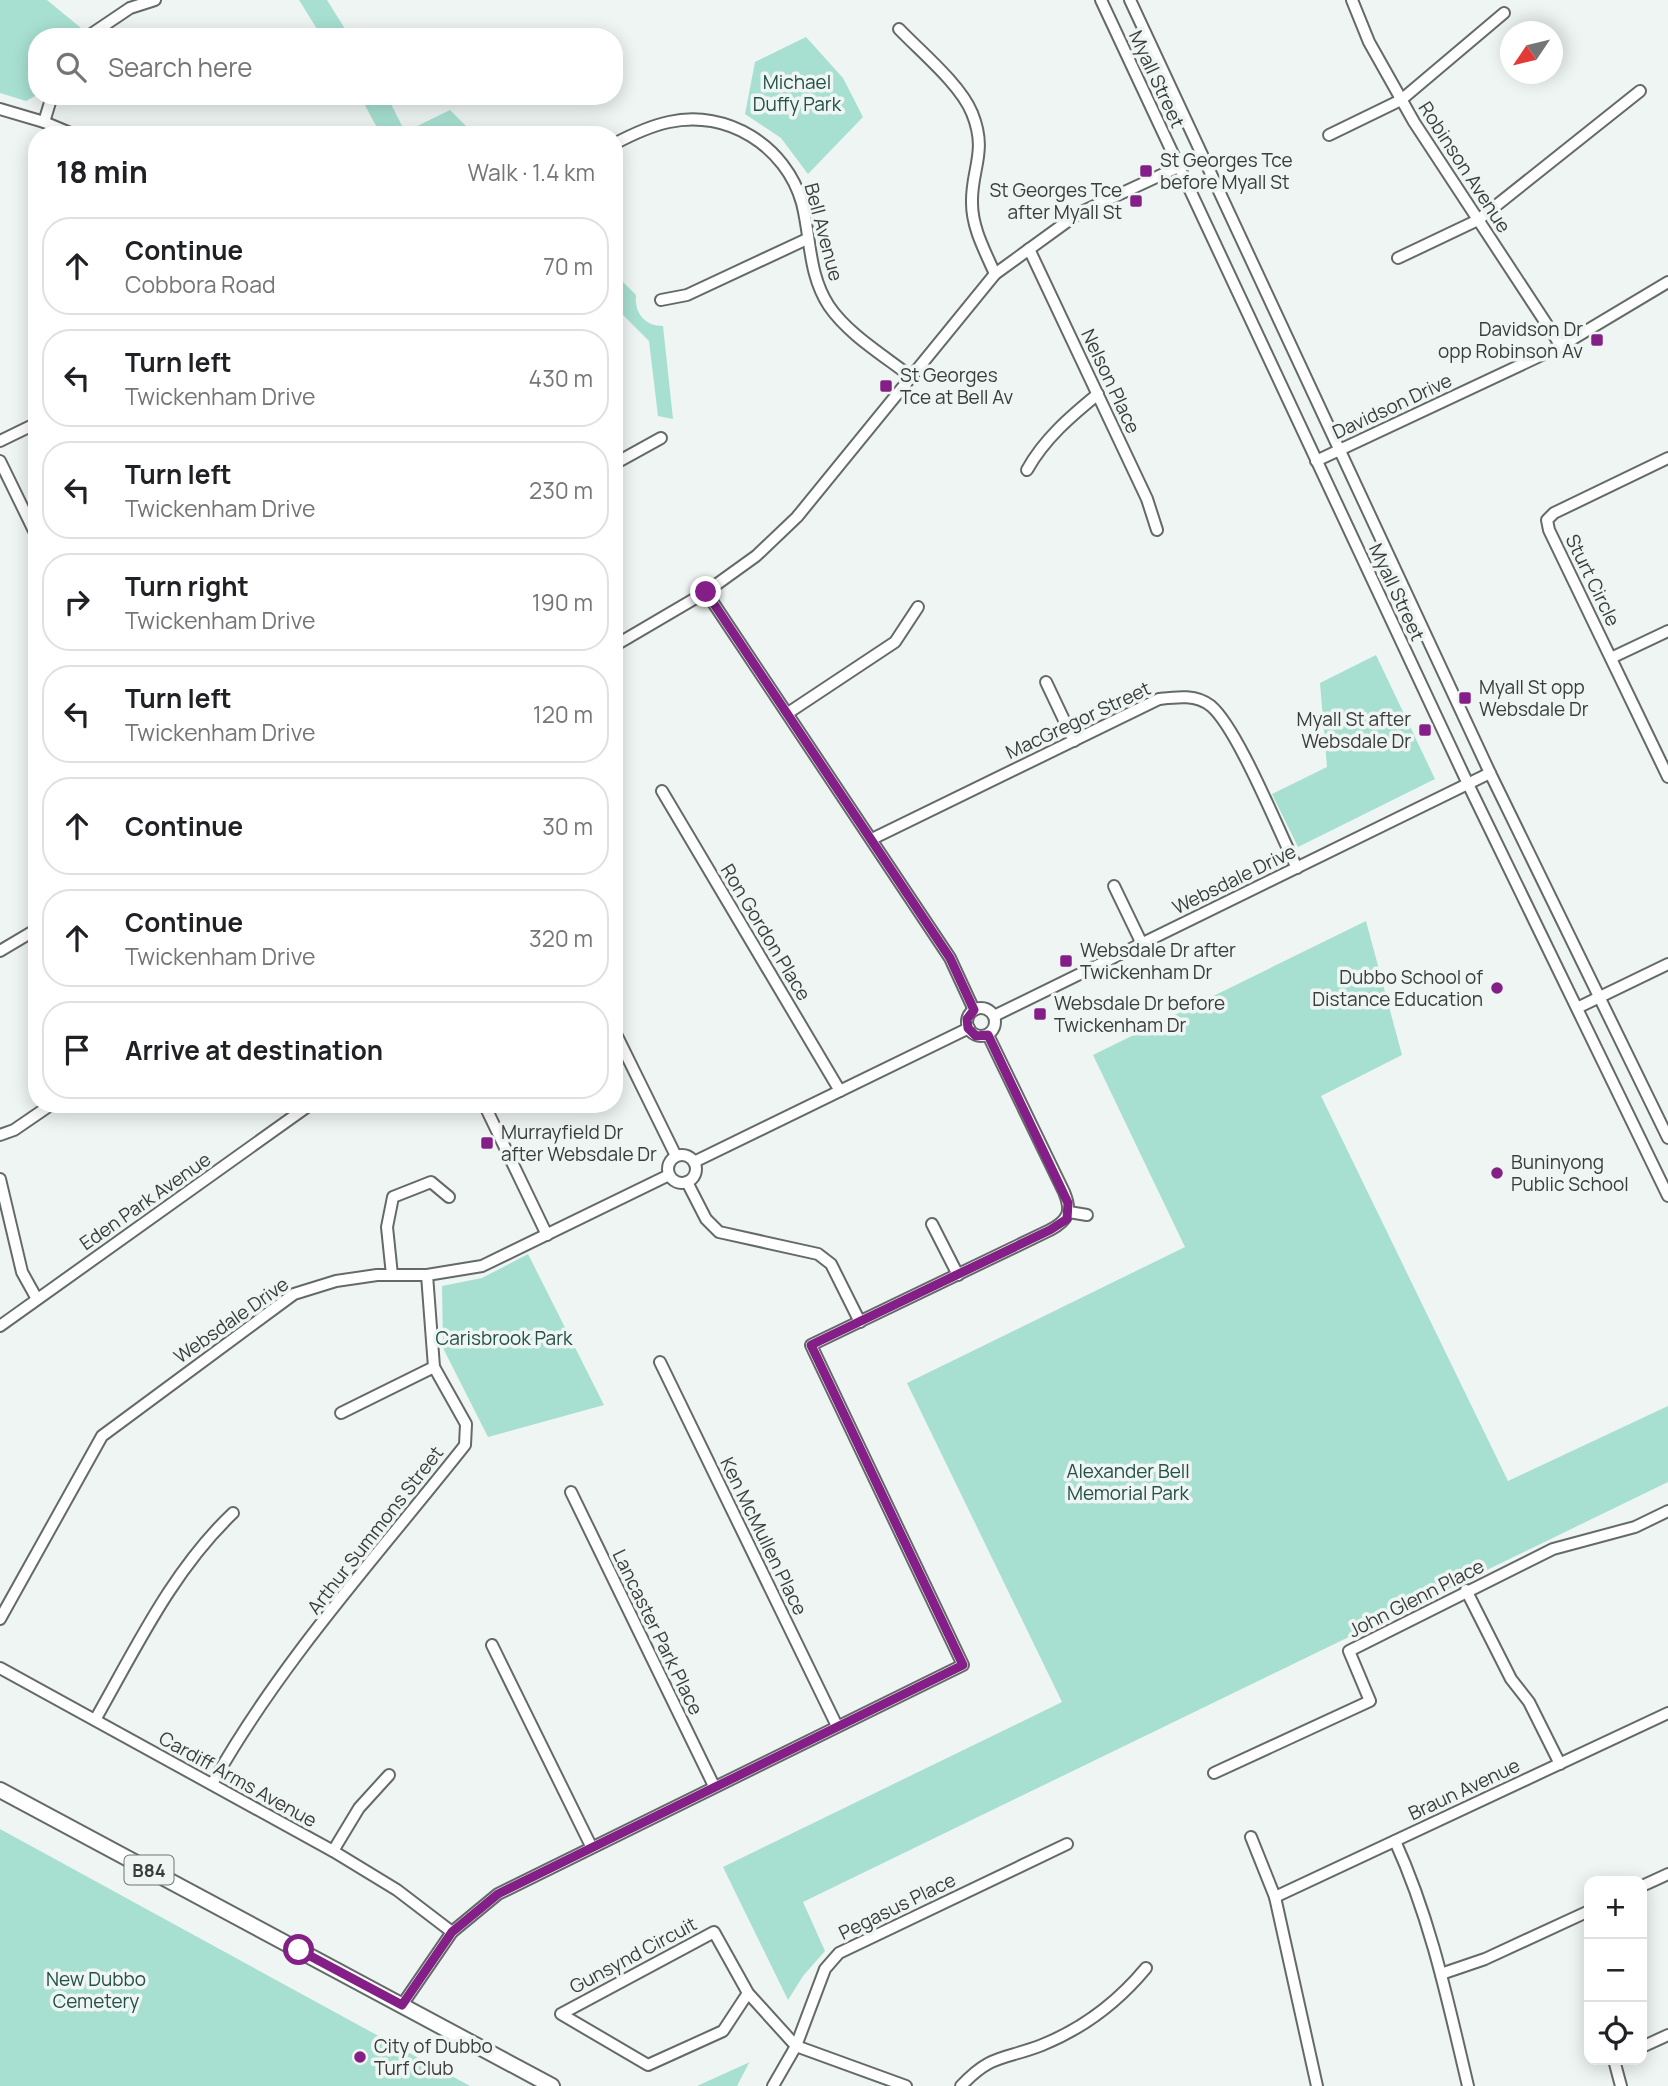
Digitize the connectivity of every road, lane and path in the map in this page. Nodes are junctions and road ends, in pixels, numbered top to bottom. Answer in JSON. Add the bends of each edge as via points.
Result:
{"nodes":[{"id":1,"x":155,"y":0,"type":"edge"},
{"id":2,"x":1101,"y":0,"type":"edge"},
{"id":3,"x":1130,"y":0,"type":"edge"},
{"id":4,"x":1352,"y":0,"type":"edge"},
{"id":5,"x":1504,"y":12,"type":"dead end"},
{"id":6,"x":100,"y":28,"type":"edge"},
{"id":7,"x":898,"y":29,"type":"dead end"},
{"id":8,"x":1640,"y":91,"type":"dead end"},
{"id":9,"x":1401,"y":100,"type":"junction"},
{"id":10,"x":49,"y":105,"type":"edge"},
{"id":11,"x":0,"y":109,"type":"edge"},
{"id":12,"x":44,"y":122,"type":"junction"},
{"id":13,"x":54,"y":126,"type":"edge"},
{"id":14,"x":1329,"y":135,"type":"dead end"},
{"id":15,"x":623,"y":140,"type":"edge"},
{"id":16,"x":1202,"y":156,"type":"junction"},
{"id":17,"x":1179,"y":167,"type":"junction"},
{"id":18,"x":1478,"y":220,"type":"junction"},
{"id":19,"x":807,"y":239,"type":"junction"},
{"id":20,"x":1029,"y":249,"type":"junction"},
{"id":21,"x":1398,"y":258,"type":"dead end"},
{"id":22,"x":995,"y":274,"type":"junction"},
{"id":23,"x":1668,"y":282,"type":"edge"},
{"id":24,"x":661,"y":300,"type":"dead end"},
{"id":25,"x":1561,"y":346,"type":"junction"},
{"id":26,"x":910,"y":376,"type":"junction"},
{"id":27,"x":1098,"y":394,"type":"junction"},
{"id":28,"x":28,"y":427,"type":"edge"},
{"id":29,"x":661,"y":438,"type":"dead end"},
{"id":30,"x":0,"y":441,"type":"edge"},
{"id":31,"x":1339,"y":450,"type":"junction"},
{"id":32,"x":1668,"y":458,"type":"edge"},
{"id":33,"x":623,"y":459,"type":"edge"},
{"id":34,"x":0,"y":461,"type":"edge"},
{"id":35,"x":1316,"y":461,"type":"junction"},
{"id":36,"x":1027,"y":470,"type":"dead end"},
{"id":37,"x":28,"y":519,"type":"edge"},
{"id":38,"x":1157,"y":530,"type":"dead end"},
{"id":39,"x":706,"y":592,"type":"junction"},
{"id":40,"x":918,"y":607,"type":"dead end"},
{"id":41,"x":1668,"y":631,"type":"edge"},
{"id":42,"x":623,"y":641,"type":"edge"},
{"id":43,"x":1611,"y":658,"type":"junction"},
{"id":44,"x":1046,"y":682,"type":"dead end"},
{"id":45,"x":788,"y":713,"type":"junction"},
{"id":46,"x":1074,"y":741,"type":"junction"},
{"id":47,"x":1490,"y":773,"type":"junction"},
{"id":48,"x":1668,"y":777,"type":"edge"},
{"id":49,"x":1468,"y":784,"type":"junction"},
{"id":50,"x":662,"y":791,"type":"dead end"},
{"id":51,"x":872,"y":839,"type":"junction"},
{"id":52,"x":1297,"y":868,"type":"junction"},
{"id":53,"x":1114,"y":886,"type":"dead end"},
{"id":54,"x":28,"y":934,"type":"edge"},
{"id":55,"x":1142,"y":944,"type":"junction"},
{"id":56,"x":0,"y":951,"type":"edge"},
{"id":57,"x":1668,"y":964,"type":"edge"},
{"id":58,"x":1600,"y":997,"type":"junction"},
{"id":59,"x":1577,"y":1008,"type":"junction"},
{"id":60,"x":974,"y":1010,"type":"junction"},
{"id":61,"x":994,"y":1016,"type":"junction"},
{"id":62,"x":968,"y":1028,"type":"junction"},
{"id":63,"x":988,"y":1035,"type":"junction"},
{"id":64,"x":623,"y":1048,"type":"edge"},
{"id":65,"x":840,"y":1091,"type":"junction"},
{"id":66,"x":39,"y":1113,"type":"edge"},
{"id":67,"x":298,"y":1113,"type":"edge"},
{"id":68,"x":488,"y":1113,"type":"edge"},
{"id":69,"x":0,"y":1135,"type":"edge"},
{"id":70,"x":1668,"y":1138,"type":"edge"},
{"id":71,"x":676,"y":1156,"type":"junction"},
{"id":72,"x":694,"y":1162,"type":"junction"},
{"id":73,"x":669,"y":1175,"type":"junction"},
{"id":74,"x":0,"y":1179,"type":"edge"},
{"id":75,"x":687,"y":1182,"type":"junction"},
{"id":76,"x":1668,"y":1196,"type":"edge"},
{"id":77,"x":449,"y":1197,"type":"dead end"},
{"id":78,"x":1069,"y":1212,"type":"junction"},
{"id":79,"x":1087,"y":1215,"type":"dead end"},
{"id":80,"x":932,"y":1224,"type":"dead end"},
{"id":81,"x":547,"y":1235,"type":"junction"},
{"id":82,"x":392,"y":1275,"type":"junction"},
{"id":83,"x":426,"y":1275,"type":"junction"},
{"id":84,"x":958,"y":1275,"type":"junction"},
{"id":85,"x":37,"y":1299,"type":"junction"},
{"id":86,"x":860,"y":1322,"type":"junction"},
{"id":87,"x":0,"y":1326,"type":"edge"},
{"id":88,"x":660,"y":1362,"type":"dead end"},
{"id":89,"x":434,"y":1367,"type":"junction"},
{"id":90,"x":341,"y":1413,"type":"dead end"},
{"id":91,"x":571,"y":1492,"type":"dead end"},
{"id":92,"x":1668,"y":1511,"type":"edge"},
{"id":93,"x":233,"y":1513,"type":"dead end"},
{"id":94,"x":1466,"y":1590,"type":"junction"},
{"id":95,"x":0,"y":1619,"type":"edge"},
{"id":96,"x":492,"y":1645,"type":"dead end"},
{"id":97,"x":0,"y":1668,"type":"edge"},
{"id":98,"x":1668,"y":1713,"type":"edge"},
{"id":99,"x":95,"y":1720,"type":"junction"},
{"id":100,"x":837,"y":1726,"type":"junction"},
{"id":101,"x":1560,"y":1764,"type":"junction"},
{"id":102,"x":1214,"y":1773,"type":"dead end"},
{"id":103,"x":389,"y":1775,"type":"dead end"},
{"id":104,"x":212,"y":1784,"type":"junction"},
{"id":105,"x":714,"y":1786,"type":"junction"},
{"id":106,"x":0,"y":1790,"type":"edge"},
{"id":107,"x":1251,"y":1837,"type":"dead end"},
{"id":108,"x":1395,"y":1841,"type":"junction"},
{"id":109,"x":1067,"y":1844,"type":"dead end"},
{"id":110,"x":590,"y":1846,"type":"junction"},
{"id":111,"x":332,"y":1851,"type":"junction"},
{"id":112,"x":1668,"y":1874,"type":"edge"},
{"id":113,"x":1647,"y":1884,"type":"edge"},
{"id":114,"x":1275,"y":1897,"type":"junction"},
{"id":115,"x":1584,"y":1913,"type":"edge"},
{"id":116,"x":452,"y":1932,"type":"junction"},
{"id":117,"x":1146,"y":1968,"type":"dead end"},
{"id":118,"x":1441,"y":1974,"type":"junction"},
{"id":119,"x":748,"y":1993,"type":"junction"},
{"id":120,"x":402,"y":2005,"type":"junction"},
{"id":121,"x":1668,"y":2035,"type":"edge"},
{"id":122,"x":1647,"y":2045,"type":"edge"},
{"id":123,"x":796,"y":2046,"type":"junction"},
{"id":124,"x":1615,"y":2065,"type":"edge"},
{"id":125,"x":552,"y":2086,"type":"edge"},
{"id":126,"x":773,"y":2086,"type":"edge"},
{"id":127,"x":906,"y":2086,"type":"edge"},
{"id":128,"x":961,"y":2086,"type":"edge"},
{"id":129,"x":1317,"y":2086,"type":"edge"},
{"id":130,"x":1468,"y":2086,"type":"edge"},
{"id":131,"x":1621,"y":2086,"type":"edge"}],
"edges":[{"from":1,"to":6,"type":"street","via":[[130,8]]},
{"from":2,"to":17,"type":"street","name":"Myall Street"},
{"from":3,"to":16,"type":"street","name":"Myall Street"},
{"from":4,"to":9,"type":"street","name":"Robinson Avenue"},
{"from":5,"to":9,"type":"street"},
{"from":7,"to":22,"type":"street","via":[[957,90],[972,113],[979,156],[972,216]]},
{"from":8,"to":18,"type":"street"},
{"from":9,"to":14,"type":"street"},
{"from":9,"to":18,"type":"street","name":"Robinson Avenue"},
{"from":10,"to":12,"type":"street"},
{"from":11,"to":12,"type":"street"},
{"from":12,"to":13,"type":"street"},
{"from":15,"to":19,"type":"street","name":"Bell Avenue","via":[[670,121],[719,123],[750,134],[772,149],[788,170],[802,202]]},
{"from":16,"to":17,"type":"street"},
{"from":16,"to":31,"type":"street","name":"Myall Street"},
{"from":17,"to":20,"type":"street","via":[[1079,214]]},
{"from":17,"to":35,"type":"street","name":"Myall Street"},
{"from":18,"to":21,"type":"street"},
{"from":18,"to":25,"type":"street","name":"Robinson Avenue"},
{"from":19,"to":24,"type":"street","via":[[687,295]]},
{"from":19,"to":26,"type":"street","name":"Bell Avenue","via":[[814,278],[830,307],[850,329]]},
{"from":20,"to":22,"type":"street"},
{"from":20,"to":27,"type":"street","name":"Nelson Place"},
{"from":22,"to":26,"type":"street"},
{"from":23,"to":25,"type":"street","name":"Davidson Drive"},
{"from":25,"to":31,"type":"street","name":"Davidson Drive"},
{"from":26,"to":39,"type":"street","via":[[797,517],[756,556]]},
{"from":27,"to":36,"type":"street","via":[[1067,419]]},
{"from":27,"to":38,"type":"street","name":"Nelson Place"},
{"from":28,"to":30,"type":"street"},
{"from":29,"to":33,"type":"street"},
{"from":31,"to":35,"type":"street","name":"Davidson Drive"},
{"from":31,"to":47,"type":"street","name":"Myall Street"},
{"from":32,"to":43,"type":"street","name":"Sturt Circle","via":[[1548,520]]},
{"from":34,"to":37,"type":"street"},
{"from":35,"to":49,"type":"street","name":"Myall Street"},
{"from":39,"to":42,"type":"street"},
{"from":39,"to":45,"type":"street"},
{"from":40,"to":45,"type":"street","via":[[895,642]]},
{"from":41,"to":43,"type":"street"},
{"from":43,"to":48,"type":"street","name":"Sturt Circle"},
{"from":44,"to":46,"type":"street"},
{"from":45,"to":51,"type":"street"},
{"from":46,"to":51,"type":"street","name":"MacGregor Street"},
{"from":46,"to":52,"type":"street","name":"MacGregor Street","via":[[1159,699],[1195,698],[1211,705],[1232,733]]},
{"from":47,"to":49,"type":"street","name":"Websdale Drive"},
{"from":47,"to":58,"type":"street","name":"Myall Street"},
{"from":49,"to":52,"type":"street","name":"Websdale Drive"},
{"from":49,"to":59,"type":"street","name":"Myall Street"},
{"from":50,"to":65,"type":"street","name":"Ron Gordon Place"},
{"from":51,"to":60,"type":"street","via":[[950,958]]},
{"from":52,"to":55,"type":"street","name":"Websdale Drive"},
{"from":53,"to":55,"type":"street"},
{"from":54,"to":56,"type":"street"},
{"from":55,"to":61,"type":"street","name":"Websdale Drive"},
{"from":57,"to":58,"type":"street"},
{"from":58,"to":59,"type":"street"},
{"from":58,"to":70,"type":"street","name":"Myall Street"},
{"from":59,"to":76,"type":"street","name":"Myall Street"},
{"from":60,"to":61,"type":"street","via":[[984,1008]]},
{"from":60,"to":62,"type":"street","via":[[967,1019]]},
{"from":61,"to":63,"type":"street","via":[[994,1029]]},
{"from":62,"to":63,"type":"street","via":[[976,1036]]},
{"from":62,"to":65,"type":"street"},
{"from":63,"to":78,"type":"street","via":[[1064,1192]]},
{"from":64,"to":71,"type":"street"},
{"from":65,"to":72,"type":"street"},
{"from":66,"to":69,"type":"street"},
{"from":67,"to":85,"type":"street","name":"Eden Park Avenue"},
{"from":68,"to":81,"type":"street"},
{"from":71,"to":72,"type":"street","via":[[688,1156]]},
{"from":71,"to":73,"type":"street","via":[[669,1162]]},
{"from":72,"to":75,"type":"street","via":[[696,1171]]},
{"from":73,"to":75,"type":"street"},
{"from":73,"to":81,"type":"street","name":"Websdale Drive"},
{"from":74,"to":85,"type":"street","via":[[22,1272]]},
{"from":75,"to":86,"type":"street","via":[[706,1219],[719,1232],[818,1254],[831,1264]]},
{"from":77,"to":82,"type":"street","via":[[430,1182],[393,1197],[387,1227]]},
{"from":78,"to":79,"type":"street"},
{"from":78,"to":84,"type":"street","via":[[1060,1225]]},
{"from":80,"to":84,"type":"street"},
{"from":81,"to":83,"type":"street","name":"Websdale Drive","via":[[482,1266]]},
{"from":82,"to":83,"type":"street","name":"Websdale Drive"},
{"from":82,"to":95,"type":"street","name":"Websdale Drive","via":[[336,1281],[295,1294],[102,1436]]},
{"from":83,"to":89,"type":"street","name":"Arthur Summons Street"},
{"from":84,"to":86,"type":"street"},
{"from":85,"to":87,"type":"street","name":"Eden Park Avenue"},
{"from":86,"to":100,"type":"street","via":[[811,1345],[963,1665]]},
{"from":88,"to":100,"type":"street","name":"Ken McMullen Place"},
{"from":89,"to":90,"type":"street"},
{"from":89,"to":104,"type":"street","name":"Arthur Summons Street","via":[[466,1424],[465,1445],[272,1688]]},
{"from":91,"to":105,"type":"street","name":"Lancaster Park Place"},
{"from":92,"to":94,"type":"street","name":"John Glenn Place","via":[[1635,1527],[1553,1549]]},
{"from":93,"to":99,"type":"street","via":[[176,1579]]},
{"from":94,"to":101,"type":"street"},
{"from":94,"to":102,"type":"street","name":"John Glenn Place","via":[[1349,1651],[1370,1701]]},
{"from":96,"to":110,"type":"street"},
{"from":97,"to":99,"type":"street","name":"Cardiff Arms Avenue"},
{"from":98,"to":101,"type":"street","name":"Braun Avenue"},
{"from":99,"to":104,"type":"street","name":"Cardiff Arms Avenue"},
{"from":100,"to":105,"type":"street"},
{"from":101,"to":108,"type":"street","name":"Braun Avenue"},
{"from":103,"to":111,"type":"street","via":[[359,1808]]},
{"from":104,"to":111,"type":"street","name":"Cardiff Arms Avenue"},
{"from":105,"to":110,"type":"street"},
{"from":106,"to":120,"type":"main road","number":"B84"},
{"from":107,"to":114,"type":"street"},
{"from":108,"to":114,"type":"street","name":"Braun Avenue"},
{"from":108,"to":118,"type":"street","via":[[1416,1886]]},
{"from":109,"to":123,"type":"street","name":"Pegasus Place","via":[[839,1953],[825,1969]]},
{"from":110,"to":116,"type":"street","via":[[498,1894]]},
{"from":111,"to":116,"type":"street","name":"Cardiff Arms Avenue","via":[[397,1890]]},
{"from":112,"to":113,"type":"street"},
{"from":114,"to":129,"type":"street"},
{"from":115,"to":118,"type":"street"},
{"from":116,"to":120,"type":"street"},
{"from":117,"to":128,"type":"street","via":[[1106,2010],[1074,2031],[1038,2047],[1002,2055],[979,2067]]},
{"from":118,"to":130,"type":"street"},
{"from":119,"to":119,"type":"street","name":"Gunsynd Circuit","via":[[714,1932],[561,2014],[648,2065],[723,2031]]},
{"from":119,"to":123,"type":"street","name":"Gunsynd Circuit"},
{"from":120,"to":125,"type":"main road","number":"B84"},
{"from":121,"to":122,"type":"street"},
{"from":123,"to":126,"type":"street","name":"Pegasus Place"},
{"from":123,"to":127,"type":"street"},
{"from":124,"to":131,"type":"street"}]}
